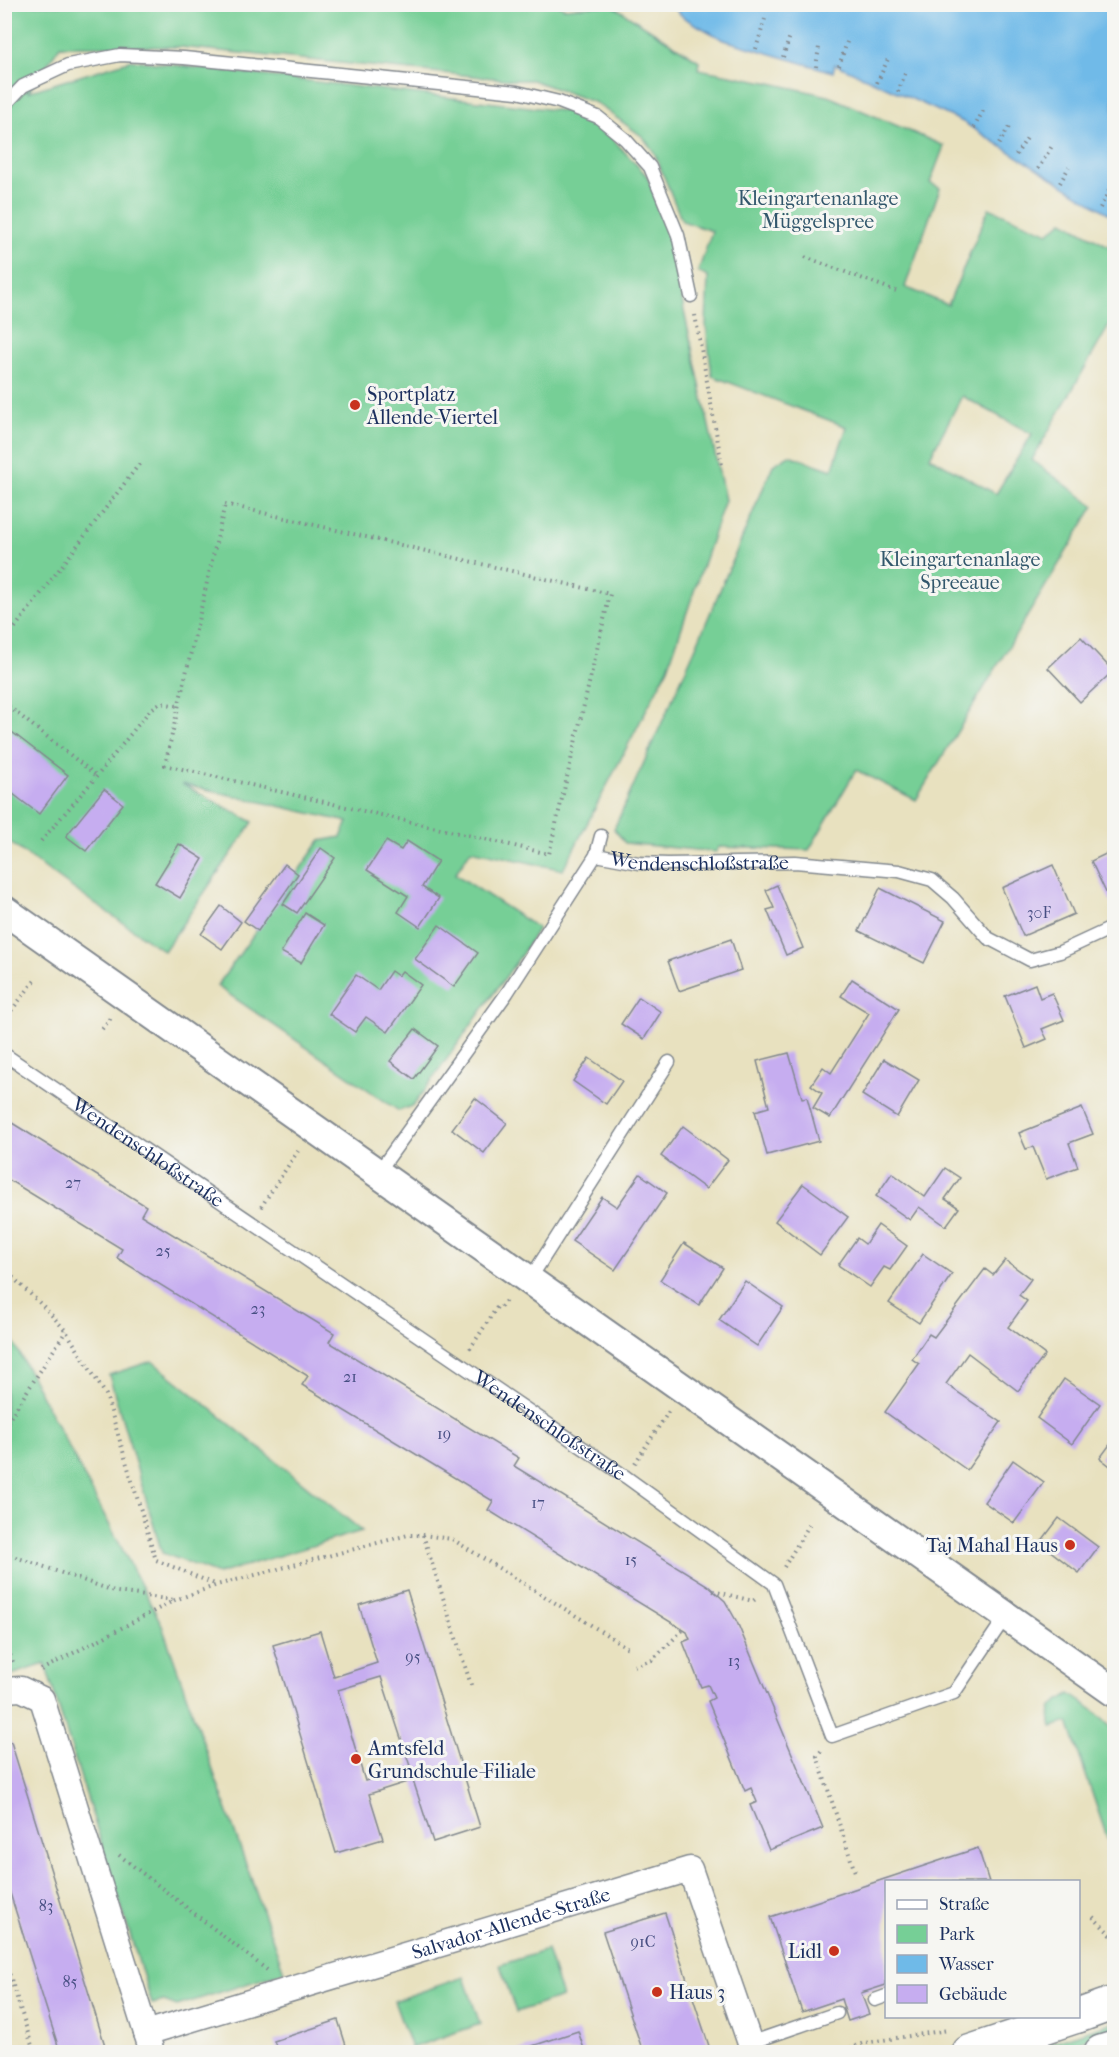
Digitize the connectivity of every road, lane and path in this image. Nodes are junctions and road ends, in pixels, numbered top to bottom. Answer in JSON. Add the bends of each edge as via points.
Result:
{"nodes":[{"id":1,"x":765,"y":19,"type":"dead end"},
{"id":2,"x":790,"y":36,"type":"dead end"},
{"id":3,"x":848,"y":39,"type":"dead end"},
{"id":4,"x":819,"y":48,"type":"dead end"},
{"id":5,"x":756,"y":49,"type":"dead end"},
{"id":6,"x":783,"y":57,"type":"dead end"},
{"id":7,"x":888,"y":59,"type":"dead end"},
{"id":8,"x":839,"y":66,"type":"dead end"},
{"id":9,"x":816,"y":67,"type":"dead end"},
{"id":10,"x":906,"y":72,"type":"dead end"},
{"id":11,"x":877,"y":83,"type":"dead end"},
{"id":12,"x":898,"y":92,"type":"dead end"},
{"id":13,"x":4,"y":106,"type":"edge"},
{"id":14,"x":984,"y":110,"type":"dead end"},
{"id":15,"x":1010,"y":125,"type":"dead end"},
{"id":16,"x":974,"y":128,"type":"dead end"},
{"id":17,"x":1029,"y":135,"type":"dead end"},
{"id":18,"x":999,"y":144,"type":"dead end"},
{"id":19,"x":1052,"y":146,"type":"dead end"},
{"id":20,"x":1016,"y":155,"type":"dead end"},
{"id":21,"x":1069,"y":167,"type":"dead end"},
{"id":22,"x":1038,"y":168,"type":"dead end"},
{"id":23,"x":1114,"y":181,"type":"edge"},
{"id":24,"x":1060,"y":183,"type":"dead end"},
{"id":25,"x":1100,"y":208,"type":"dead end"},
{"id":26,"x":805,"y":257,"type":"dead end"},
{"id":27,"x":896,"y":291,"type":"dead end"},
{"id":28,"x":691,"y":296,"type":"joint"},
{"id":29,"x":140,"y":463,"type":"dead end"},
{"id":30,"x":722,"y":465,"type":"dead end"},
{"id":31,"x":4,"y":642,"type":"edge"},
{"id":32,"x":4,"y":703,"type":"edge"},
{"id":33,"x":178,"y":706,"type":"junction"},
{"id":34,"x":97,"y":776,"type":"junction"},
{"id":35,"x":601,"y":836,"type":"dead end"},
{"id":36,"x":41,"y":842,"type":"dead end"},
{"id":37,"x":596,"y":855,"type":"junction"},
{"id":38,"x":4,"y":910,"type":"edge"},
{"id":39,"x":1114,"y":927,"type":"edge"},
{"id":40,"x":36,"y":979,"type":"dead end"},
{"id":41,"x":4,"y":1020,"type":"edge"},
{"id":42,"x":4,"y":1054,"type":"edge"},
{"id":43,"x":669,"y":1062,"type":"dead end"},
{"id":44,"x":314,"y":1128,"type":"junction"},
{"id":45,"x":377,"y":1173,"type":"junction"},
{"id":46,"x":252,"y":1221,"type":"junction"},
{"id":47,"x":4,"y":1269,"type":"edge"},
{"id":48,"x":530,"y":1279,"type":"junction"},
{"id":49,"x":499,"y":1305,"type":"dead end"},
{"id":50,"x":66,"y":1331,"type":"junction"},
{"id":51,"x":461,"y":1364,"type":"junction"},
{"id":52,"x":685,"y":1389,"type":"junction"},
{"id":53,"x":4,"y":1427,"type":"edge"},
{"id":54,"x":626,"y":1477,"type":"junction"},
{"id":55,"x":423,"y":1535,"type":"junction"},
{"id":56,"x":4,"y":1553,"type":"edge"},
{"id":57,"x":218,"y":1585,"type":"junction"},
{"id":58,"x":175,"y":1600,"type":"junction"},
{"id":59,"x":1007,"y":1615,"type":"junction"},
{"id":60,"x":683,"y":1630,"type":"dead end"},
{"id":61,"x":628,"y":1648,"type":"dead end"},
{"id":62,"x":634,"y":1666,"type":"dead end"},
{"id":63,"x":472,"y":1688,"type":"dead end"},
{"id":64,"x":13,"y":1690,"type":"edge"},
{"id":65,"x":1114,"y":1692,"type":"edge"},
{"id":66,"x":832,"y":1736,"type":"junction"},
{"id":67,"x":90,"y":1852,"type":"junction"},
{"id":68,"x":855,"y":1872,"type":"dead end"},
{"id":69,"x":1093,"y":1917,"type":"dead end"},
{"id":70,"x":1114,"y":1936,"type":"edge"},
{"id":71,"x":4,"y":1957,"type":"edge"},
{"id":72,"x":280,"y":1994,"type":"junction"},
{"id":73,"x":1114,"y":2003,"type":"edge"},
{"id":74,"x":837,"y":2013,"type":"dead end"},
{"id":75,"x":1080,"y":2015,"type":"edge"},
{"id":76,"x":1072,"y":2018,"type":"edge"},
{"id":77,"x":925,"y":2034,"type":"dead end"},
{"id":78,"x":149,"y":2043,"type":"edge"},
{"id":79,"x":751,"y":2048,"type":"edge"},
{"id":80,"x":1114,"y":2048,"type":"edge"},
{"id":81,"x":34,"y":2052,"type":"edge"},
{"id":82,"x":838,"y":2052,"type":"edge"},
{"id":83,"x":969,"y":2052,"type":"edge"},
{"id":84,"x":1101,"y":2052,"type":"edge"}],
"edges":[{"from":1,"to":5,"type":"path"},
{"from":2,"to":6,"type":"path"},
{"from":3,"to":8,"type":"path"},
{"from":4,"to":9,"type":"path"},
{"from":7,"to":11,"type":"path"},
{"from":10,"to":12,"type":"path"},
{"from":13,"to":28,"type":"lane","via":[[23,86],[68,65],[120,55],[517,92],[559,102],[598,117],[650,167],[678,235]]},
{"from":14,"to":16,"type":"path"},
{"from":15,"to":18,"type":"path"},
{"from":17,"to":20,"type":"path"},
{"from":19,"to":22,"type":"path"},
{"from":21,"to":24,"type":"path"},
{"from":23,"to":25,"type":"path"},
{"from":26,"to":27,"type":"path"},
{"from":28,"to":30,"type":"path"},
{"from":29,"to":31,"type":"path"},
{"from":32,"to":34,"type":"path"},
{"from":33,"to":33,"type":"path","via":[[225,504],[610,594],[549,854],[165,765]]},
{"from":33,"to":34,"type":"path","via":[[160,703],[150,710]]},
{"from":34,"to":36,"type":"path"},
{"from":35,"to":37,"type":"lane"},
{"from":37,"to":39,"type":"lane","name":"Wendenschloßstraße","via":[[649,863],[795,862],[899,871],[932,880],[988,938],[1030,960],[1060,952]]},
{"from":37,"to":45,"type":"lane","name":"Wendenschloßstraße","via":[[507,993]]},
{"from":38,"to":44,"type":"street"},
{"from":40,"to":41,"type":"path"},
{"from":42,"to":46,"type":"lane","name":"Wendenschloßstraße"},
{"from":43,"to":48,"type":"lane"},
{"from":44,"to":45,"type":"street"},
{"from":44,"to":46,"type":"path"},
{"from":45,"to":48,"type":"street"},
{"from":46,"to":51,"type":"lane","name":"Wendenschloßstraße"},
{"from":47,"to":50,"type":"path"},
{"from":48,"to":52,"type":"street"},
{"from":49,"to":51,"type":"path"},
{"from":50,"to":53,"type":"path"},
{"from":50,"to":57,"type":"path","via":[[106,1395],[156,1560]]},
{"from":51,"to":54,"type":"lane","name":"Wendenschloßstraße"},
{"from":52,"to":54,"type":"path"},
{"from":52,"to":59,"type":"street"},
{"from":54,"to":66,"type":"lane","name":"Wendenschloßstraße","via":[[774,1584]]},
{"from":55,"to":57,"type":"path","via":[[389,1539]]},
{"from":55,"to":61,"type":"path","via":[[452,1539]]},
{"from":55,"to":63,"type":"path"},
{"from":56,"to":58,"type":"path","via":[[117,1592]]},
{"from":57,"to":58,"type":"path"},
{"from":58,"to":64,"type":"path","via":[[44,1668]]},
{"from":59,"to":65,"type":"street"},
{"from":59,"to":66,"type":"lane","via":[[954,1693]]},
{"from":60,"to":62,"type":"path","via":[[652,1660]]},
{"from":64,"to":67,"type":"street","name":"Salvador-Allende-Straße","via":[[42,1699]]},
{"from":66,"to":68,"type":"path","via":[[817,1756]]},
{"from":67,"to":72,"type":"path","via":[[111,1849],[268,1971]]},
{"from":67,"to":78,"type":"street","name":"Salvador-Allende-Straße"},
{"from":69,"to":70,"type":"path"},
{"from":71,"to":81,"type":"path"},
{"from":72,"to":78,"type":"street","name":"Salvador-Allende-Straße"},
{"from":72,"to":79,"type":"street","name":"Salvador-Allende-Straße","via":[[690,1869]]},
{"from":73,"to":75,"type":"main road"},
{"from":74,"to":79,"type":"lane"},
{"from":76,"to":83,"type":"main road"},
{"from":77,"to":82,"type":"path","via":[[864,2043]]},
{"from":80,"to":84,"type":"main road"}]}
